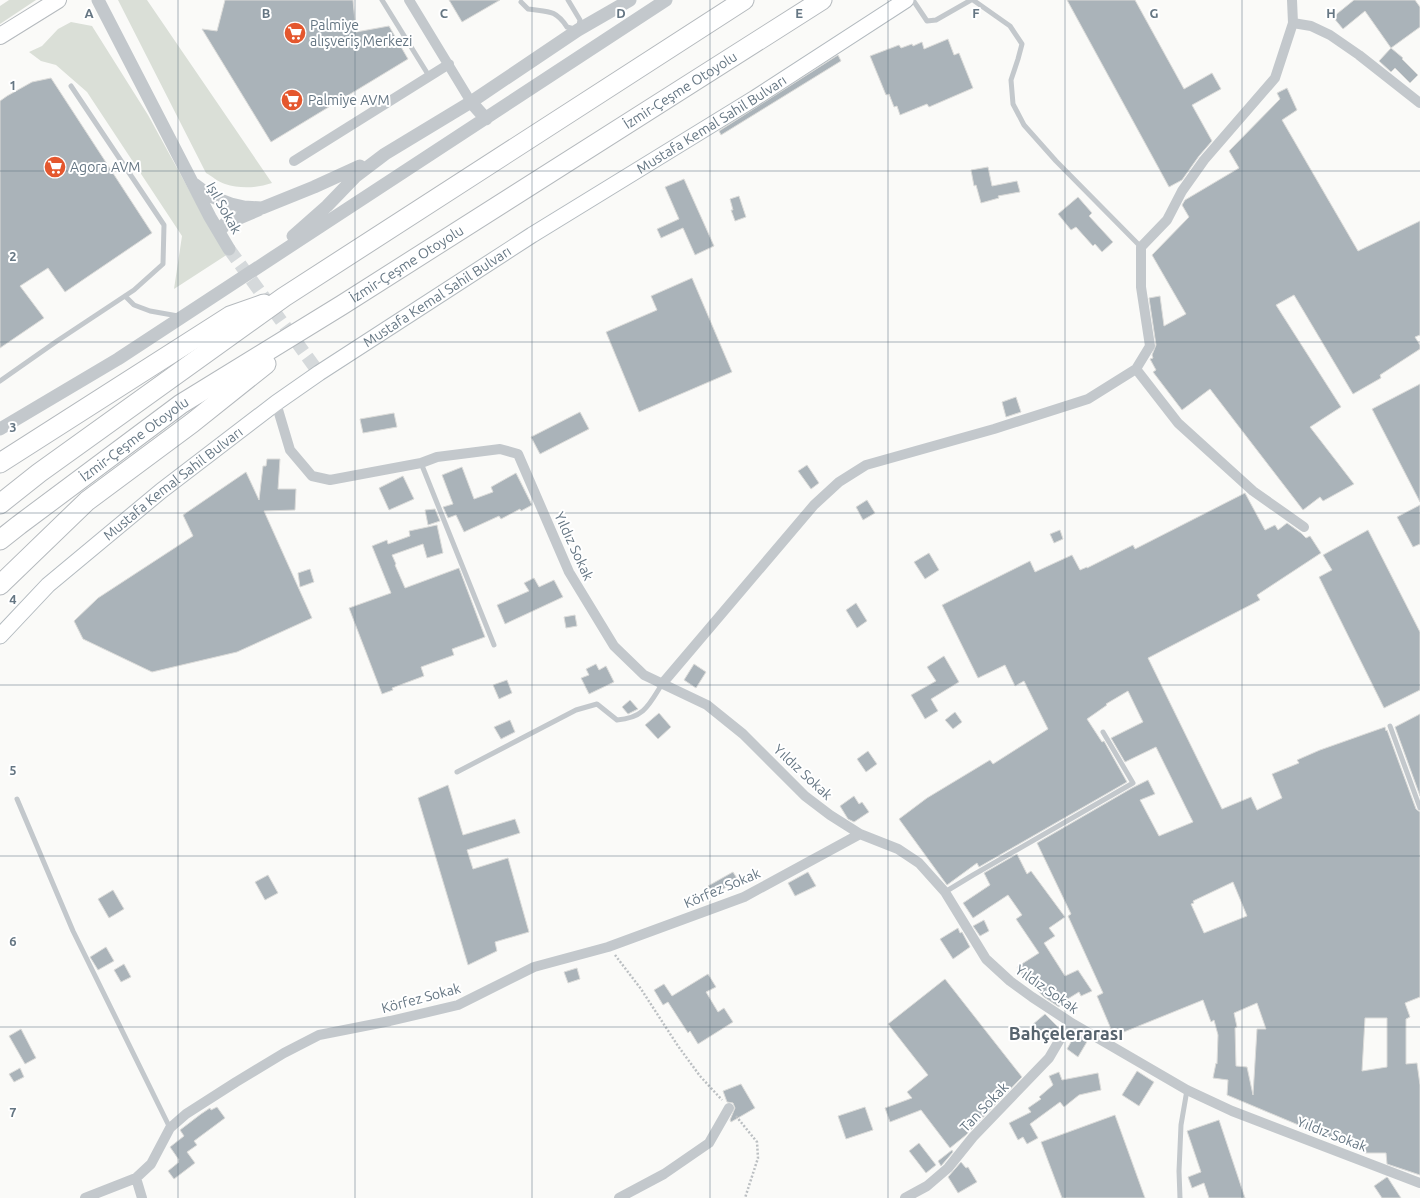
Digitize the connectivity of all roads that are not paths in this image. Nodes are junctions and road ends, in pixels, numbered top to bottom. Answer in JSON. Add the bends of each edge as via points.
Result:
{"nodes":[{"id":1,"x":58,"y":0,"type":"edge"},
{"id":2,"x":98,"y":0,"type":"edge"},
{"id":3,"x":382,"y":0,"type":"edge"},
{"id":4,"x":409,"y":0,"type":"edge"},
{"id":5,"x":568,"y":0,"type":"edge"},
{"id":6,"x":630,"y":0,"type":"edge"},
{"id":7,"x":666,"y":0,"type":"edge"},
{"id":8,"x":744,"y":0,"type":"edge"},
{"id":9,"x":822,"y":0,"type":"edge"},
{"id":10,"x":906,"y":0,"type":"edge"},
{"id":11,"x":912,"y":0,"type":"edge"},
{"id":12,"x":972,"y":0,"type":"edge"},
{"id":13,"x":1292,"y":0,"type":"edge"},
{"id":14,"x":520,"y":2,"type":"dead end"},
{"id":15,"x":1293,"y":23,"type":"junction"},
{"id":16,"x":578,"y":30,"type":"junction"},
{"id":17,"x":0,"y":36,"type":"edge"},
{"id":18,"x":449,"y":64,"type":"junction"},
{"id":19,"x":429,"y":76,"type":"junction"},
{"id":20,"x":71,"y":86,"type":"dead end"},
{"id":21,"x":471,"y":102,"type":"junction"},
{"id":22,"x":1420,"y":103,"type":"edge"},
{"id":23,"x":486,"y":119,"type":"junction"},
{"id":24,"x":385,"y":154,"type":"junction"},
{"id":25,"x":294,"y":161,"type":"dead end"},
{"id":26,"x":192,"y":182,"type":"junction"},
{"id":27,"x":262,"y":208,"type":"junction"},
{"id":28,"x":219,"y":232,"type":"junction"},
{"id":29,"x":1141,"y":247,"type":"junction"},
{"id":30,"x":229,"y":249,"type":"tunnel mouth"},
{"id":31,"x":260,"y":265,"type":"junction"},
{"id":32,"x":125,"y":296,"type":"junction"},
{"id":33,"x":284,"y":298,"type":"junction"},
{"id":34,"x":342,"y":305,"type":"junction"},
{"id":35,"x":181,"y":317,"type":"junction"},
{"id":36,"x":1136,"y":369,"type":"junction"},
{"id":37,"x":0,"y":381,"type":"edge"},
{"id":38,"x":276,"y":404,"type":"junction"},
{"id":39,"x":0,"y":429,"type":"edge"},
{"id":40,"x":0,"y":463,"type":"edge"},
{"id":41,"x":421,"y":463,"type":"junction"},
{"id":42,"x":87,"y":501,"type":"junction"},
{"id":43,"x":0,"y":504,"type":"edge"},
{"id":44,"x":1304,"y":527,"type":"dead end"},
{"id":45,"x":0,"y":540,"type":"edge"},
{"id":46,"x":0,"y":567,"type":"edge"},
{"id":47,"x":0,"y":585,"type":"edge"},
{"id":48,"x":0,"y":636,"type":"edge"},
{"id":49,"x":494,"y":645,"type":"dead end"},
{"id":50,"x":662,"y":684,"type":"junction"},
{"id":51,"x":1390,"y":726,"type":"dead end"},
{"id":52,"x":1103,"y":732,"type":"dead end"},
{"id":53,"x":457,"y":772,"type":"dead end"},
{"id":54,"x":17,"y":799,"type":"dead end"},
{"id":55,"x":1420,"y":808,"type":"edge"},
{"id":56,"x":860,"y":834,"type":"junction"},
{"id":57,"x":945,"y":892,"type":"junction"},
{"id":58,"x":1070,"y":1022,"type":"junction"},
{"id":59,"x":1187,"y":1090,"type":"junction"},
{"id":60,"x":729,"y":1108,"type":"road end"},
{"id":61,"x":170,"y":1128,"type":"junction"},
{"id":62,"x":136,"y":1178,"type":"junction"},
{"id":63,"x":1420,"y":1183,"type":"edge"},
{"id":64,"x":85,"y":1198,"type":"edge"},
{"id":65,"x":142,"y":1198,"type":"edge"},
{"id":66,"x":619,"y":1198,"type":"edge"},
{"id":67,"x":905,"y":1198,"type":"edge"},
{"id":68,"x":1180,"y":1198,"type":"edge"}],
"edges":[{"from":1,"to":17,"type":"main road"},
{"from":2,"to":26,"type":"street","name":"Işıl Sokak"},
{"from":3,"to":19,"type":"lane"},
{"from":4,"to":18,"type":"street"},
{"from":5,"to":16,"type":"lane","via":[[580,20]]},
{"from":6,"to":16,"type":"street"},
{"from":7,"to":23,"type":"street"},
{"from":8,"to":33,"type":"highway","name":"İzmir-Çeşme Otoyolu"},
{"from":9,"to":34,"type":"highway","name":"İzmir-Çeşme Otoyolu"},
{"from":10,"to":38,"type":"main road","name":"Mustafa Kemal Sahil Bulvarı","via":[[755,98],[532,235],[319,373]]},
{"from":11,"to":12,"type":"lane","via":[[927,21],[936,20]]},
{"from":12,"to":29,"type":"lane","via":[[1010,26],[1022,44],[1012,80],[1013,104],[1024,125]]},
{"from":13,"to":15,"type":"street"},
{"from":14,"to":16,"type":"lane","via":[[528,9],[553,12],[567,27]]},
{"from":15,"to":22,"type":"street","via":[[1311,26],[1330,35]]},
{"from":15,"to":29,"type":"street","via":[[1275,78],[1204,160],[1182,191],[1167,220]]},
{"from":16,"to":21,"type":"street"},
{"from":18,"to":19,"type":"street"},
{"from":18,"to":21,"type":"street"},
{"from":19,"to":25,"type":"street"},
{"from":20,"to":32,"type":"lane","via":[[164,225],[163,264]]},
{"from":21,"to":23,"type":"street"},
{"from":21,"to":24,"type":"street"},
{"from":23,"to":31,"type":"street"},
{"from":24,"to":27,"type":"street"},
{"from":24,"to":31,"type":"street","via":[[356,176],[327,206]]},
{"from":26,"to":27,"type":"street","via":[[210,196],[230,204]]},
{"from":26,"to":28,"type":"street","name":"Işıl Sokak"},
{"from":27,"to":28,"type":"street","via":[[225,224]]},
{"from":28,"to":30,"type":"street","name":"Işıl Sokak"},
{"from":29,"to":36,"type":"street","via":[[1141,287],[1150,346]]},
{"from":31,"to":35,"type":"street"},
{"from":32,"to":35,"type":"lane","via":[[134,305],[150,311]]},
{"from":32,"to":37,"type":"lane"},
{"from":33,"to":40,"type":"highway","via":[[230,316]]},
{"from":33,"to":43,"type":"highway","name":"İzmir-Çeşme Otoyolu"},
{"from":34,"to":42,"type":"highway","via":[[192,423]]},
{"from":34,"to":45,"type":"highway","name":"İzmir-Çeşme Otoyolu","via":[[181,404]]},
{"from":35,"to":39,"type":"street","via":[[118,359]]},
{"from":36,"to":44,"type":"street","via":[[1178,423],[1253,491]]},
{"from":36,"to":50,"type":"street","via":[[1088,398],[866,465],[839,482],[814,505]]},
{"from":38,"to":41,"type":"street","name":"Yıldız Sokak","via":[[290,450],[312,476],[330,480]]},
{"from":38,"to":48,"type":"main road","name":"Mustafa Kemal Sahil Bulvarı","via":[[161,491],[48,585]]},
{"from":41,"to":49,"type":"lane"},
{"from":41,"to":50,"type":"street","name":"Yıldız Sokak","via":[[437,457],[500,449],[518,454],[569,572],[614,646],[644,675]]},
{"from":42,"to":46,"type":"highway"},
{"from":42,"to":47,"type":"highway"},
{"from":50,"to":53,"type":"lane","via":[[646,709],[627,720],[617,720],[597,704],[576,710]]},
{"from":50,"to":56,"type":"street","name":"Yıldız Sokak","via":[[708,705],[743,734],[805,796]]},
{"from":51,"to":55,"type":"lane"},
{"from":52,"to":57,"type":"lane","via":[[1133,783]]},
{"from":54,"to":61,"type":"lane","via":[[73,931]]},
{"from":56,"to":57,"type":"street","name":"Yıldız Sokak","via":[[898,849],[919,863]]},
{"from":56,"to":61,"type":"street","name":"Körfez Sokak","via":[[744,897],[608,947],[534,967],[458,1005],[319,1035],[236,1082],[186,1114]]},
{"from":57,"to":58,"type":"street","name":"Yıldız Sokak","via":[[986,959],[1010,981]]},
{"from":58,"to":59,"type":"street","name":"Yıldız Sokak"},
{"from":58,"to":67,"type":"street","name":"Tan Sokak","via":[[1049,1058],[948,1168],[927,1186]]},
{"from":59,"to":63,"type":"street","name":"Yıldız Sokak","via":[[1232,1111]]},
{"from":59,"to":68,"type":"lane","via":[[1181,1125]]},
{"from":60,"to":66,"type":"street","via":[[709,1143],[664,1174]]},
{"from":61,"to":62,"type":"street","name":"Körfez Sokak","via":[[151,1164]]},
{"from":62,"to":64,"type":"street","name":"Körfez Sokak"},
{"from":62,"to":65,"type":"street"}]}
